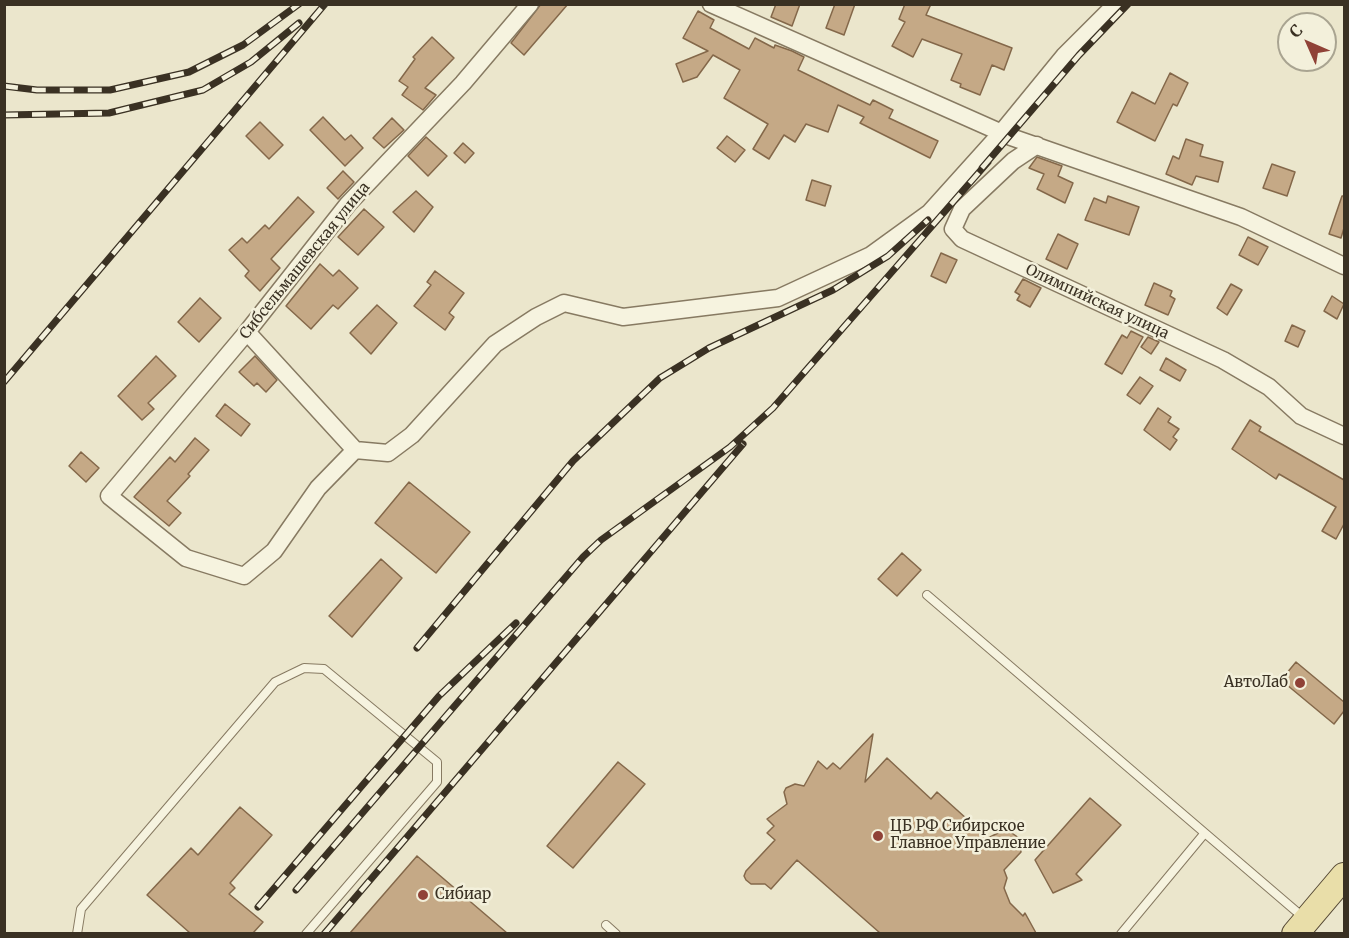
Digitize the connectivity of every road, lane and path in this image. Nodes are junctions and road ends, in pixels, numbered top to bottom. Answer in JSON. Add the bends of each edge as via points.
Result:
{"nodes":[{"id":1,"x":530,"y":4,"type":"edge"},
{"id":2,"x":711,"y":4,"type":"edge"},
{"id":3,"x":1116,"y":4,"type":"edge"},
{"id":4,"x":1001,"y":133,"type":"junction"},
{"id":5,"x":1037,"y":145,"type":"junction"},
{"id":6,"x":1344,"y":266,"type":"edge"},
{"id":7,"x":247,"y":333,"type":"junction"},
{"id":8,"x":1344,"y":436,"type":"edge"},
{"id":9,"x":355,"y":450,"type":"junction"},
{"id":10,"x":927,"y":595,"type":"dead end"},
{"id":11,"x":1204,"y":834,"type":"junction"},
{"id":12,"x":1344,"y":876,"type":"edge"},
{"id":13,"x":606,"y":925,"type":"dead end"},
{"id":14,"x":1301,"y":927,"type":"edge"},
{"id":15,"x":77,"y":933,"type":"edge"},
{"id":16,"x":306,"y":933,"type":"edge"},
{"id":17,"x":616,"y":933,"type":"edge"},
{"id":18,"x":1121,"y":933,"type":"edge"}],
"edges":[{"from":1,"to":7,"type":"street","name":"Сибсельмашевская улица","via":[[463,83],[348,204]]},
{"from":2,"to":4,"type":"street"},
{"from":3,"to":4,"type":"street","via":[[1064,56]]},
{"from":4,"to":5,"type":"street"},
{"from":4,"to":9,"type":"street","via":[[929,213],[871,255],[778,298],[623,317],[564,303],[495,344],[412,435],[388,453]]},
{"from":5,"to":6,"type":"street","via":[[1241,217]]},
{"from":5,"to":8,"type":"street","name":"Олимпийская улица","via":[[1013,161],[962,209],[953,229],[962,239],[1223,360],[1269,387],[1301,416]]},
{"from":7,"to":9,"type":"street"},
{"from":7,"to":9,"type":"street","name":"Сибсельмашевская улица","via":[[110,496],[186,558],[244,576],[274,550],[318,488]]},
{"from":10,"to":11,"type":"lane"},
{"from":11,"to":14,"type":"lane"},
{"from":11,"to":18,"type":"lane"},
{"from":12,"to":14,"type":"main road"},
{"from":13,"to":17,"type":"lane"},
{"from":15,"to":16,"type":"lane","via":[[81,909],[96,890],[275,682],[304,668],[324,669],[436,762],[436,782]]}]}
